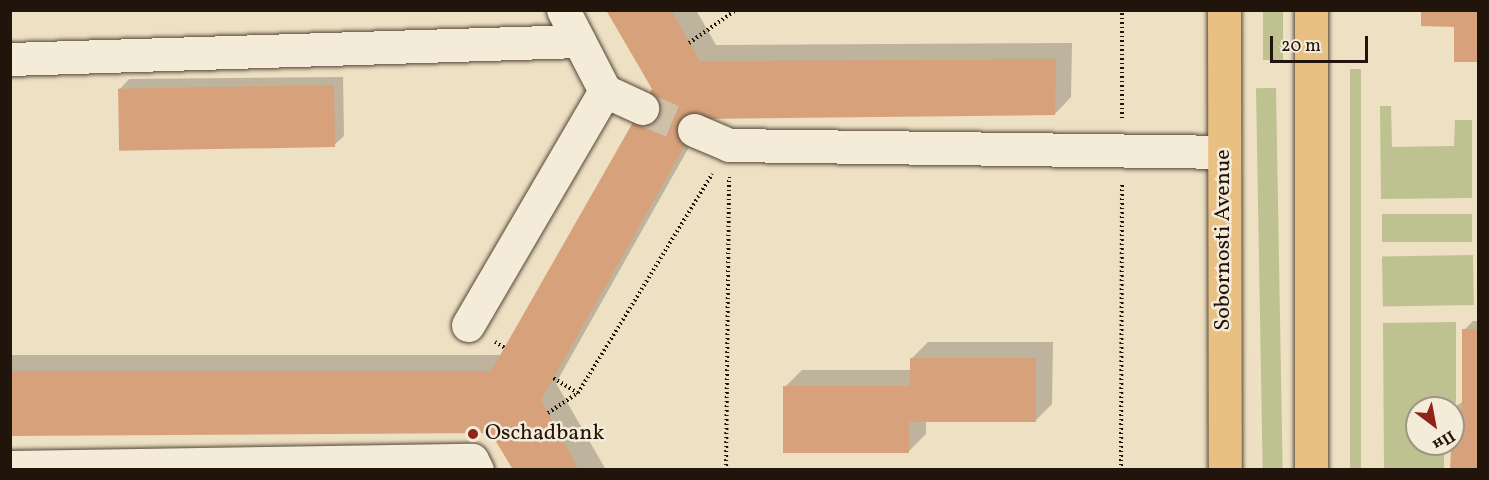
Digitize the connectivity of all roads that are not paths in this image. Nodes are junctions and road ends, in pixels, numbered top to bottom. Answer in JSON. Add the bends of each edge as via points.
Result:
{"nodes":[{"id":1,"x":562,"y":10,"type":"edge"},
{"id":2,"x":1224,"y":10,"type":"edge"},
{"id":3,"x":1311,"y":10,"type":"edge"},
{"id":4,"x":579,"y":41,"type":"junction"},
{"id":5,"x":10,"y":59,"type":"edge"},
{"id":6,"x":605,"y":92,"type":"junction"},
{"id":7,"x":642,"y":108,"type":"tunnel mouth"},
{"id":8,"x":694,"y":130,"type":"tunnel mouth"},
{"id":9,"x":1224,"y":152,"type":"junction"},
{"id":10,"x":468,"y":326,"type":"dead end"},
{"id":11,"x":10,"y":467,"type":"edge"},
{"id":12,"x":477,"y":470,"type":"edge"},
{"id":13,"x":1225,"y":470,"type":"edge"},
{"id":14,"x":1311,"y":470,"type":"edge"}],
"edges":[{"from":1,"to":4,"type":"street"},
{"from":2,"to":9,"type":"main road","name":"Sobornosti Avenue"},
{"from":3,"to":14,"type":"main road"},
{"from":4,"to":5,"type":"street"},
{"from":4,"to":6,"type":"street"},
{"from":6,"to":7,"type":"street"},
{"from":6,"to":10,"type":"street"},
{"from":8,"to":9,"type":"street","via":[[729,145]]},
{"from":9,"to":13,"type":"main road","name":"Sobornosti Avenue"},
{"from":11,"to":12,"type":"street","via":[[472,460]]}]}
